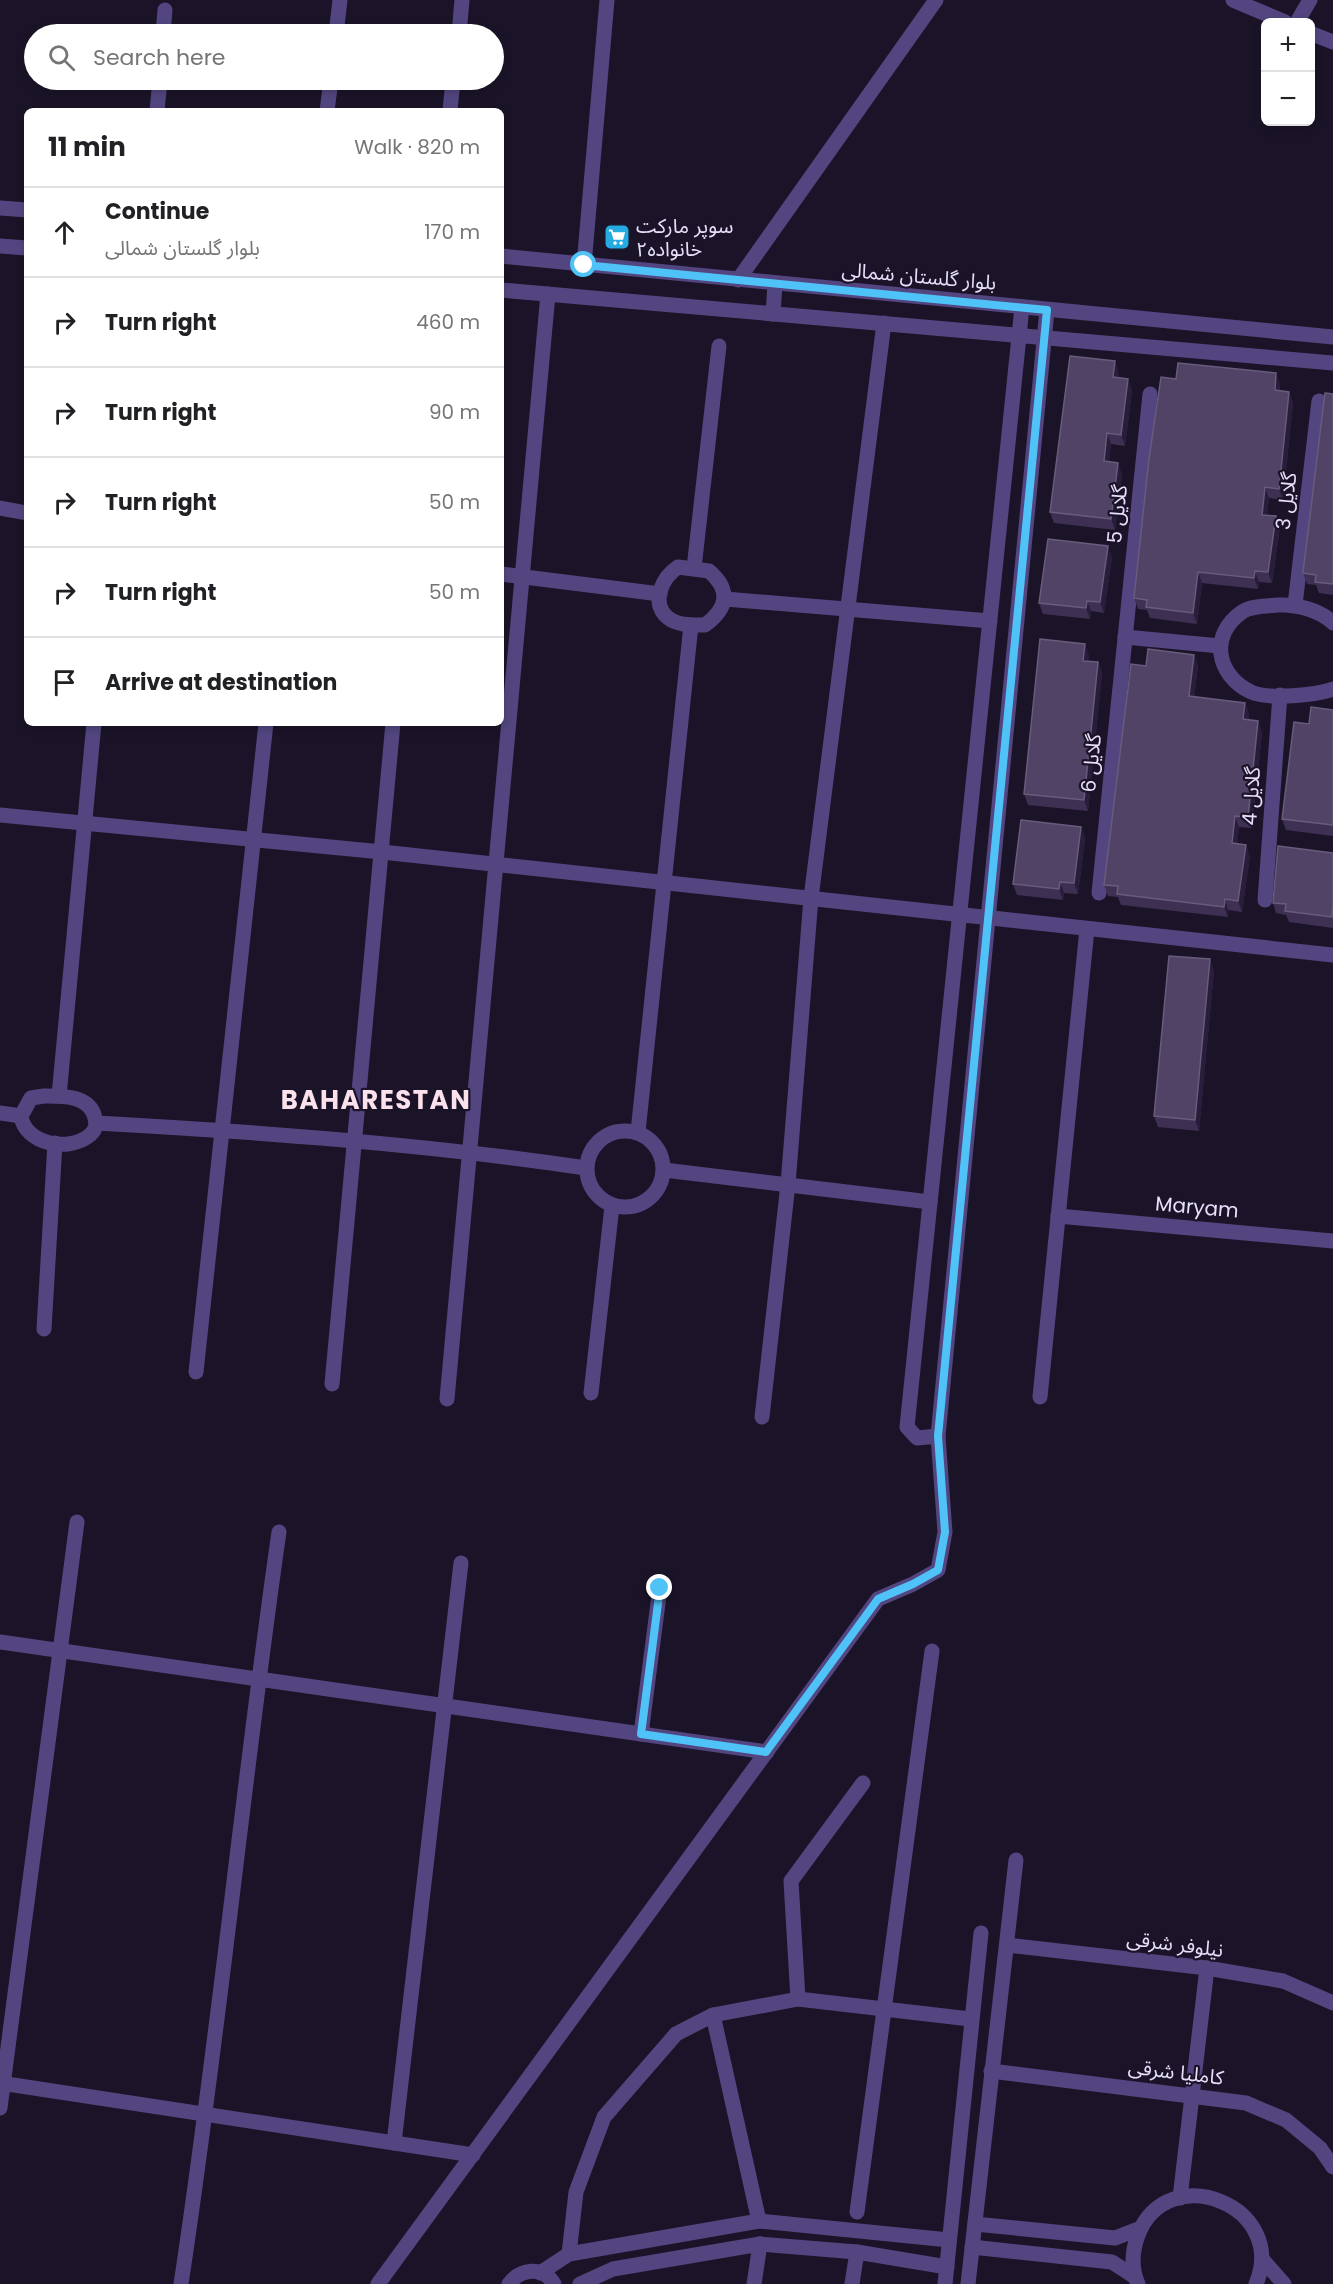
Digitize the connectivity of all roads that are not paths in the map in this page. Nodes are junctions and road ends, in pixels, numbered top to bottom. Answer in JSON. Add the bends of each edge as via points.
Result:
{"nodes":[{"id":1,"x":340,"y":0,"type":"edge"},
{"id":2,"x":462,"y":0,"type":"edge"},
{"id":3,"x":607,"y":0,"type":"edge"},
{"id":4,"x":936,"y":0,"type":"edge"},
{"id":5,"x":1233,"y":0,"type":"edge"},
{"id":6,"x":1310,"y":0,"type":"edge"},
{"id":7,"x":165,"y":10,"type":"dead end"},
{"id":8,"x":1276,"y":18,"type":"edge"},
{"id":9,"x":1299,"y":18,"type":"edge"},
{"id":10,"x":164,"y":24,"type":"edge"},
{"id":11,"x":337,"y":24,"type":"edge"},
{"id":12,"x":460,"y":24,"type":"edge"},
{"id":13,"x":1315,"y":35,"type":"edge"},
{"id":14,"x":1333,"y":42,"type":"edge"},
{"id":15,"x":159,"y":90,"type":"edge"},
{"id":16,"x":330,"y":90,"type":"edge"},
{"id":17,"x":452,"y":90,"type":"edge"},
{"id":18,"x":157,"y":108,"type":"edge"},
{"id":19,"x":327,"y":108,"type":"edge"},
{"id":20,"x":450,"y":108,"type":"edge"},
{"id":21,"x":0,"y":208,"type":"edge"},
{"id":22,"x":24,"y":210,"type":"edge"},
{"id":23,"x":0,"y":246,"type":"edge"},
{"id":24,"x":24,"y":248,"type":"edge"},
{"id":25,"x":504,"y":256,"type":"edge"},
{"id":26,"x":584,"y":265,"type":"junction"},
{"id":27,"x":738,"y":280,"type":"junction"},
{"id":28,"x":775,"y":284,"type":"junction"},
{"id":29,"x":504,"y":290,"type":"edge"},
{"id":30,"x":548,"y":294,"type":"junction"},
{"id":31,"x":1022,"y":308,"type":"junction"},
{"id":32,"x":1047,"y":310,"type":"junction"},
{"id":33,"x":773,"y":314,"type":"junction"},
{"id":34,"x":884,"y":323,"type":"junction"},
{"id":35,"x":1019,"y":335,"type":"junction"},
{"id":36,"x":1045,"y":338,"type":"junction"},
{"id":37,"x":1333,"y":338,"type":"edge"},
{"id":38,"x":718,"y":346,"type":"dead end"},
{"id":39,"x":1333,"y":363,"type":"edge"},
{"id":40,"x":1150,"y":394,"type":"dead end"},
{"id":41,"x":1320,"y":401,"type":"dead end"},
{"id":42,"x":0,"y":508,"type":"edge"},
{"id":43,"x":24,"y":512,"type":"edge"},
{"id":44,"x":694,"y":568,"type":"junction"},
{"id":45,"x":504,"y":574,"type":"edge"},
{"id":46,"x":521,"y":576,"type":"junction"},
{"id":47,"x":660,"y":594,"type":"junction"},
{"id":48,"x":725,"y":599,"type":"junction"},
{"id":49,"x":1295,"y":605,"type":"junction"},
{"id":50,"x":848,"y":609,"type":"junction"},
{"id":51,"x":990,"y":621,"type":"junction"},
{"id":52,"x":1333,"y":623,"type":"edge"},
{"id":53,"x":691,"y":625,"type":"junction"},
{"id":54,"x":1125,"y":637,"type":"junction"},
{"id":55,"x":1220,"y":646,"type":"junction"},
{"id":56,"x":1333,"y":689,"type":"edge"},
{"id":57,"x":1280,"y":694,"type":"junction"},
{"id":58,"x":94,"y":726,"type":"edge"},
{"id":59,"x":266,"y":726,"type":"edge"},
{"id":60,"x":393,"y":726,"type":"edge"},
{"id":61,"x":0,"y":815,"type":"edge"},
{"id":62,"x":85,"y":823,"type":"junction"},
{"id":63,"x":254,"y":840,"type":"junction"},
{"id":64,"x":382,"y":852,"type":"junction"},
{"id":65,"x":494,"y":864,"type":"junction"},
{"id":66,"x":664,"y":883,"type":"junction"},
{"id":67,"x":1099,"y":893,"type":"dead end"},
{"id":68,"x":811,"y":898,"type":"junction"},
{"id":69,"x":1264,"y":900,"type":"dead end"},
{"id":70,"x":960,"y":915,"type":"junction"},
{"id":71,"x":988,"y":918,"type":"junction"},
{"id":72,"x":1087,"y":929,"type":"junction"},
{"id":73,"x":1333,"y":955,"type":"edge"},
{"id":74,"x":59,"y":1096,"type":"junction"},
{"id":75,"x":0,"y":1113,"type":"edge"},
{"id":76,"x":21,"y":1116,"type":"junction"},
{"id":77,"x":96,"y":1123,"type":"junction"},
{"id":78,"x":222,"y":1130,"type":"junction"},
{"id":79,"x":638,"y":1132,"type":"junction"},
{"id":80,"x":355,"y":1140,"type":"junction"},
{"id":81,"x":55,"y":1143,"type":"junction"},
{"id":82,"x":469,"y":1151,"type":"junction"},
{"id":83,"x":586,"y":1168,"type":"junction"},
{"id":84,"x":663,"y":1170,"type":"junction"},
{"id":85,"x":788,"y":1185,"type":"junction"},
{"id":86,"x":930,"y":1202,"type":"junction"},
{"id":87,"x":612,"y":1206,"type":"junction"},
{"id":88,"x":1058,"y":1216,"type":"junction"},
{"id":89,"x":1333,"y":1241,"type":"edge"},
{"id":90,"x":44,"y":1329,"type":"dead end"},
{"id":91,"x":196,"y":1372,"type":"dead end"},
{"id":92,"x":332,"y":1384,"type":"dead end"},
{"id":93,"x":591,"y":1393,"type":"dead end"},
{"id":94,"x":1040,"y":1397,"type":"dead end"},
{"id":95,"x":447,"y":1399,"type":"dead end"},
{"id":96,"x":762,"y":1417,"type":"dead end"},
{"id":97,"x":938,"y":1436,"type":"junction"},
{"id":98,"x":78,"y":1522,"type":"dead end"},
{"id":99,"x":279,"y":1532,"type":"dead end"},
{"id":100,"x":461,"y":1563,"type":"dead end"},
{"id":101,"x":660,"y":1588,"type":"dead end"},
{"id":102,"x":0,"y":1642,"type":"edge"},
{"id":103,"x":62,"y":1651,"type":"junction"},
{"id":104,"x":932,"y":1651,"type":"dead end"},
{"id":105,"x":258,"y":1679,"type":"junction"},
{"id":106,"x":446,"y":1706,"type":"junction"},
{"id":107,"x":641,"y":1734,"type":"junction"},
{"id":108,"x":766,"y":1752,"type":"junction"},
{"id":109,"x":863,"y":1783,"type":"dead end"},
{"id":110,"x":1016,"y":1860,"type":"dead end"},
{"id":111,"x":981,"y":1933,"type":"dead end"},
{"id":112,"x":1007,"y":1945,"type":"junction"},
{"id":113,"x":1207,"y":1968,"type":"junction"},
{"id":114,"x":798,"y":1999,"type":"junction"},
{"id":115,"x":1333,"y":2003,"type":"edge"},
{"id":116,"x":884,"y":2010,"type":"junction"},
{"id":117,"x":713,"y":2015,"type":"junction"},
{"id":118,"x":970,"y":2019,"type":"junction"},
{"id":119,"x":991,"y":2071,"type":"junction"},
{"id":120,"x":2,"y":2083,"type":"edge"},
{"id":121,"x":1192,"y":2094,"type":"junction"},
{"id":122,"x":0,"y":2108,"type":"edge"},
{"id":123,"x":207,"y":2114,"type":"junction"},
{"id":124,"x":394,"y":2143,"type":"junction"},
{"id":125,"x":473,"y":2155,"type":"junction"},
{"id":126,"x":1333,"y":2167,"type":"edge"},
{"id":127,"x":1180,"y":2198,"type":"junction"},
{"id":128,"x":857,"y":2212,"type":"dead end"},
{"id":129,"x":759,"y":2221,"type":"junction"},
{"id":130,"x":975,"y":2224,"type":"junction"},
{"id":131,"x":1141,"y":2228,"type":"junction"},
{"id":132,"x":949,"y":2240,"type":"junction"},
{"id":133,"x":760,"y":2244,"type":"junction"},
{"id":134,"x":972,"y":2247,"type":"junction"},
{"id":135,"x":857,"y":2252,"type":"junction"},
{"id":136,"x":569,"y":2254,"type":"junction"},
{"id":137,"x":1262,"y":2259,"type":"junction"},
{"id":138,"x":947,"y":2267,"type":"junction"},
{"id":139,"x":540,"y":2273,"type":"junction"},
{"id":140,"x":1136,"y":2281,"type":"edge"},
{"id":141,"x":181,"y":2284,"type":"edge"},
{"id":142,"x":378,"y":2284,"type":"edge"},
{"id":143,"x":509,"y":2284,"type":"edge"},
{"id":144,"x":554,"y":2284,"type":"edge"},
{"id":145,"x":579,"y":2284,"type":"edge"},
{"id":146,"x":754,"y":2284,"type":"edge"},
{"id":147,"x":852,"y":2284,"type":"edge"},
{"id":148,"x":945,"y":2284,"type":"edge"},
{"id":149,"x":968,"y":2284,"type":"edge"},
{"id":150,"x":1256,"y":2284,"type":"edge"},
{"id":151,"x":1284,"y":2284,"type":"edge"}],
"edges":[{"from":1,"to":11,"type":"street"},
{"from":2,"to":12,"type":"street"},
{"from":3,"to":26,"type":"street"},
{"from":4,"to":27,"type":"street"},
{"from":5,"to":8,"type":"street"},
{"from":6,"to":9,"type":"street"},
{"from":7,"to":10,"type":"street"},
{"from":13,"to":14,"type":"street"},
{"from":15,"to":18,"type":"street"},
{"from":16,"to":19,"type":"street"},
{"from":17,"to":20,"type":"street"},
{"from":21,"to":22,"type":"street"},
{"from":23,"to":24,"type":"street"},
{"from":25,"to":26,"type":"street","name":"بلوار گلستان شمالی"},
{"from":26,"to":27,"type":"street","name":"بلوار گلستان شمالی"},
{"from":27,"to":28,"type":"street","name":"بلوار گلستان شمالی"},
{"from":28,"to":31,"type":"street","name":"بلوار گلستان شمالی"},
{"from":28,"to":33,"type":"street"},
{"from":29,"to":30,"type":"street"},
{"from":30,"to":33,"type":"street"},
{"from":30,"to":46,"type":"street"},
{"from":31,"to":32,"type":"street","name":"بلوار گلستان شمالی"},
{"from":31,"to":35,"type":"street"},
{"from":32,"to":36,"type":"street"},
{"from":32,"to":37,"type":"street","name":"بلوار گلستان شمالی"},
{"from":33,"to":34,"type":"street"},
{"from":34,"to":35,"type":"street"},
{"from":34,"to":50,"type":"street"},
{"from":35,"to":36,"type":"street"},
{"from":35,"to":51,"type":"street"},
{"from":36,"to":39,"type":"street"},
{"from":36,"to":71,"type":"street"},
{"from":38,"to":44,"type":"street"},
{"from":40,"to":54,"type":"street","name":"گلایل 5"},
{"from":41,"to":49,"type":"street","name":"گلایل 3"},
{"from":42,"to":43,"type":"street"},
{"from":44,"to":47,"type":"street","via":[[678,567],[669,573]]},
{"from":44,"to":48,"type":"street","via":[[710,571],[718,578]]},
{"from":45,"to":46,"type":"street"},
{"from":46,"to":47,"type":"street"},
{"from":46,"to":65,"type":"street"},
{"from":47,"to":53,"type":"street","via":[[661,608],[668,618]]},
{"from":48,"to":50,"type":"street"},
{"from":48,"to":53,"type":"street","via":[[721,611],[705,625]]},
{"from":49,"to":52,"type":"street","via":[[1326,616]]},
{"from":49,"to":55,"type":"street","via":[[1244,610],[1226,626]]},
{"from":50,"to":51,"type":"street"},
{"from":50,"to":68,"type":"street"},
{"from":51,"to":70,"type":"street"},
{"from":53,"to":66,"type":"street"},
{"from":54,"to":55,"type":"street"},
{"from":54,"to":67,"type":"street","name":"گلایل 6"},
{"from":55,"to":57,"type":"street","via":[[1221,664],[1237,682],[1253,693]]},
{"from":56,"to":57,"type":"street","via":[[1318,694]]},
{"from":57,"to":69,"type":"street","name":"گلایل 4"},
{"from":58,"to":62,"type":"street"},
{"from":59,"to":63,"type":"street"},
{"from":60,"to":64,"type":"street"},
{"from":61,"to":62,"type":"street"},
{"from":62,"to":63,"type":"street"},
{"from":62,"to":74,"type":"street"},
{"from":63,"to":64,"type":"street"},
{"from":63,"to":78,"type":"street"},
{"from":64,"to":65,"type":"street"},
{"from":64,"to":80,"type":"street"},
{"from":65,"to":66,"type":"street"},
{"from":65,"to":82,"type":"street"},
{"from":66,"to":68,"type":"street"},
{"from":66,"to":79,"type":"street"},
{"from":68,"to":70,"type":"street"},
{"from":68,"to":85,"type":"street"},
{"from":70,"to":71,"type":"street"},
{"from":70,"to":86,"type":"street"},
{"from":71,"to":72,"type":"street"},
{"from":71,"to":97,"type":"street"},
{"from":72,"to":73,"type":"street"},
{"from":72,"to":88,"type":"street"},
{"from":74,"to":76,"type":"street","via":[[31,1098]]},
{"from":74,"to":77,"type":"street","via":[[85,1103],[93,1111]]},
{"from":75,"to":76,"type":"street"},
{"from":76,"to":81,"type":"street","via":[[29,1134]]},
{"from":77,"to":78,"type":"street"},
{"from":77,"to":81,"type":"street","via":[[92,1134],[82,1140]]},
{"from":78,"to":80,"type":"street"},
{"from":78,"to":91,"type":"street"},
{"from":79,"to":83,"type":"street","via":[[614,1132],[594,1146]]},
{"from":79,"to":84,"type":"street","via":[[657,1147]]},
{"from":80,"to":82,"type":"street"},
{"from":80,"to":92,"type":"street"},
{"from":81,"to":90,"type":"street"},
{"from":82,"to":83,"type":"street"},
{"from":82,"to":95,"type":"street"},
{"from":83,"to":87,"type":"street","via":[[593,1191]]},
{"from":84,"to":85,"type":"street"},
{"from":84,"to":87,"type":"street","via":[[656,1193],[636,1206]]},
{"from":85,"to":86,"type":"street"},
{"from":85,"to":96,"type":"street"},
{"from":86,"to":97,"type":"street","via":[[907,1427],[917,1438]]},
{"from":87,"to":93,"type":"street"},
{"from":88,"to":89,"type":"street","name":"Maryam"},
{"from":88,"to":94,"type":"street"},
{"from":97,"to":108,"type":"street","via":[[945,1532],[938,1570],[878,1599]]},
{"from":98,"to":103,"type":"street"},
{"from":99,"to":105,"type":"street"},
{"from":100,"to":106,"type":"street"},
{"from":101,"to":107,"type":"street"},
{"from":102,"to":103,"type":"street"},
{"from":103,"to":105,"type":"street"},
{"from":103,"to":120,"type":"street"},
{"from":104,"to":116,"type":"street"},
{"from":105,"to":106,"type":"street"},
{"from":105,"to":123,"type":"street"},
{"from":106,"to":107,"type":"street"},
{"from":106,"to":124,"type":"street"},
{"from":107,"to":108,"type":"street"},
{"from":108,"to":125,"type":"street"},
{"from":109,"to":114,"type":"street","via":[[790,1881]]},
{"from":110,"to":112,"type":"street"},
{"from":111,"to":118,"type":"street"},
{"from":112,"to":113,"type":"street","name":"نیلوفر شرقی"},
{"from":112,"to":119,"type":"street"},
{"from":113,"to":115,"type":"street","name":"نیلوفر شرقی","via":[[1283,1981]]},
{"from":113,"to":121,"type":"street"},
{"from":114,"to":116,"type":"street"},
{"from":114,"to":117,"type":"street"},
{"from":116,"to":118,"type":"street"},
{"from":116,"to":128,"type":"street"},
{"from":117,"to":129,"type":"street"},
{"from":117,"to":136,"type":"street","via":[[676,2034],[604,2117],[576,2192]]},
{"from":118,"to":132,"type":"street"},
{"from":119,"to":121,"type":"street","name":"کاملیا شرقی"},
{"from":119,"to":130,"type":"street"},
{"from":120,"to":122,"type":"street"},
{"from":120,"to":123,"type":"street"},
{"from":121,"to":126,"type":"street","name":"کاملیا شرقی","via":[[1246,2103],[1286,2120],[1320,2148]]},
{"from":121,"to":127,"type":"street"},
{"from":123,"to":124,"type":"street"},
{"from":123,"to":141,"type":"street"},
{"from":124,"to":125,"type":"street"},
{"from":125,"to":142,"type":"street"},
{"from":127,"to":131,"type":"street","via":[[1158,2210]]},
{"from":127,"to":137,"type":"street","via":[[1205,2196],[1229,2204],[1243,2214],[1253,2227]]},
{"from":129,"to":132,"type":"street"},
{"from":129,"to":136,"type":"street"},
{"from":130,"to":131,"type":"street","via":[[1115,2238]]},
{"from":130,"to":134,"type":"street"},
{"from":131,"to":140,"type":"street","via":[[1132,2261]]},
{"from":132,"to":138,"type":"street"},
{"from":133,"to":135,"type":"street"},
{"from":133,"to":145,"type":"street","via":[[613,2269]]},
{"from":133,"to":146,"type":"street"},
{"from":134,"to":140,"type":"street","via":[[1113,2262]]},
{"from":134,"to":149,"type":"street"},
{"from":135,"to":138,"type":"street"},
{"from":135,"to":147,"type":"street"},
{"from":136,"to":139,"type":"street"},
{"from":137,"to":150,"type":"street"},
{"from":137,"to":151,"type":"street"},
{"from":138,"to":148,"type":"street"},
{"from":139,"to":143,"type":"street","via":[[528,2270],[516,2274]]},
{"from":139,"to":144,"type":"street"}]}
